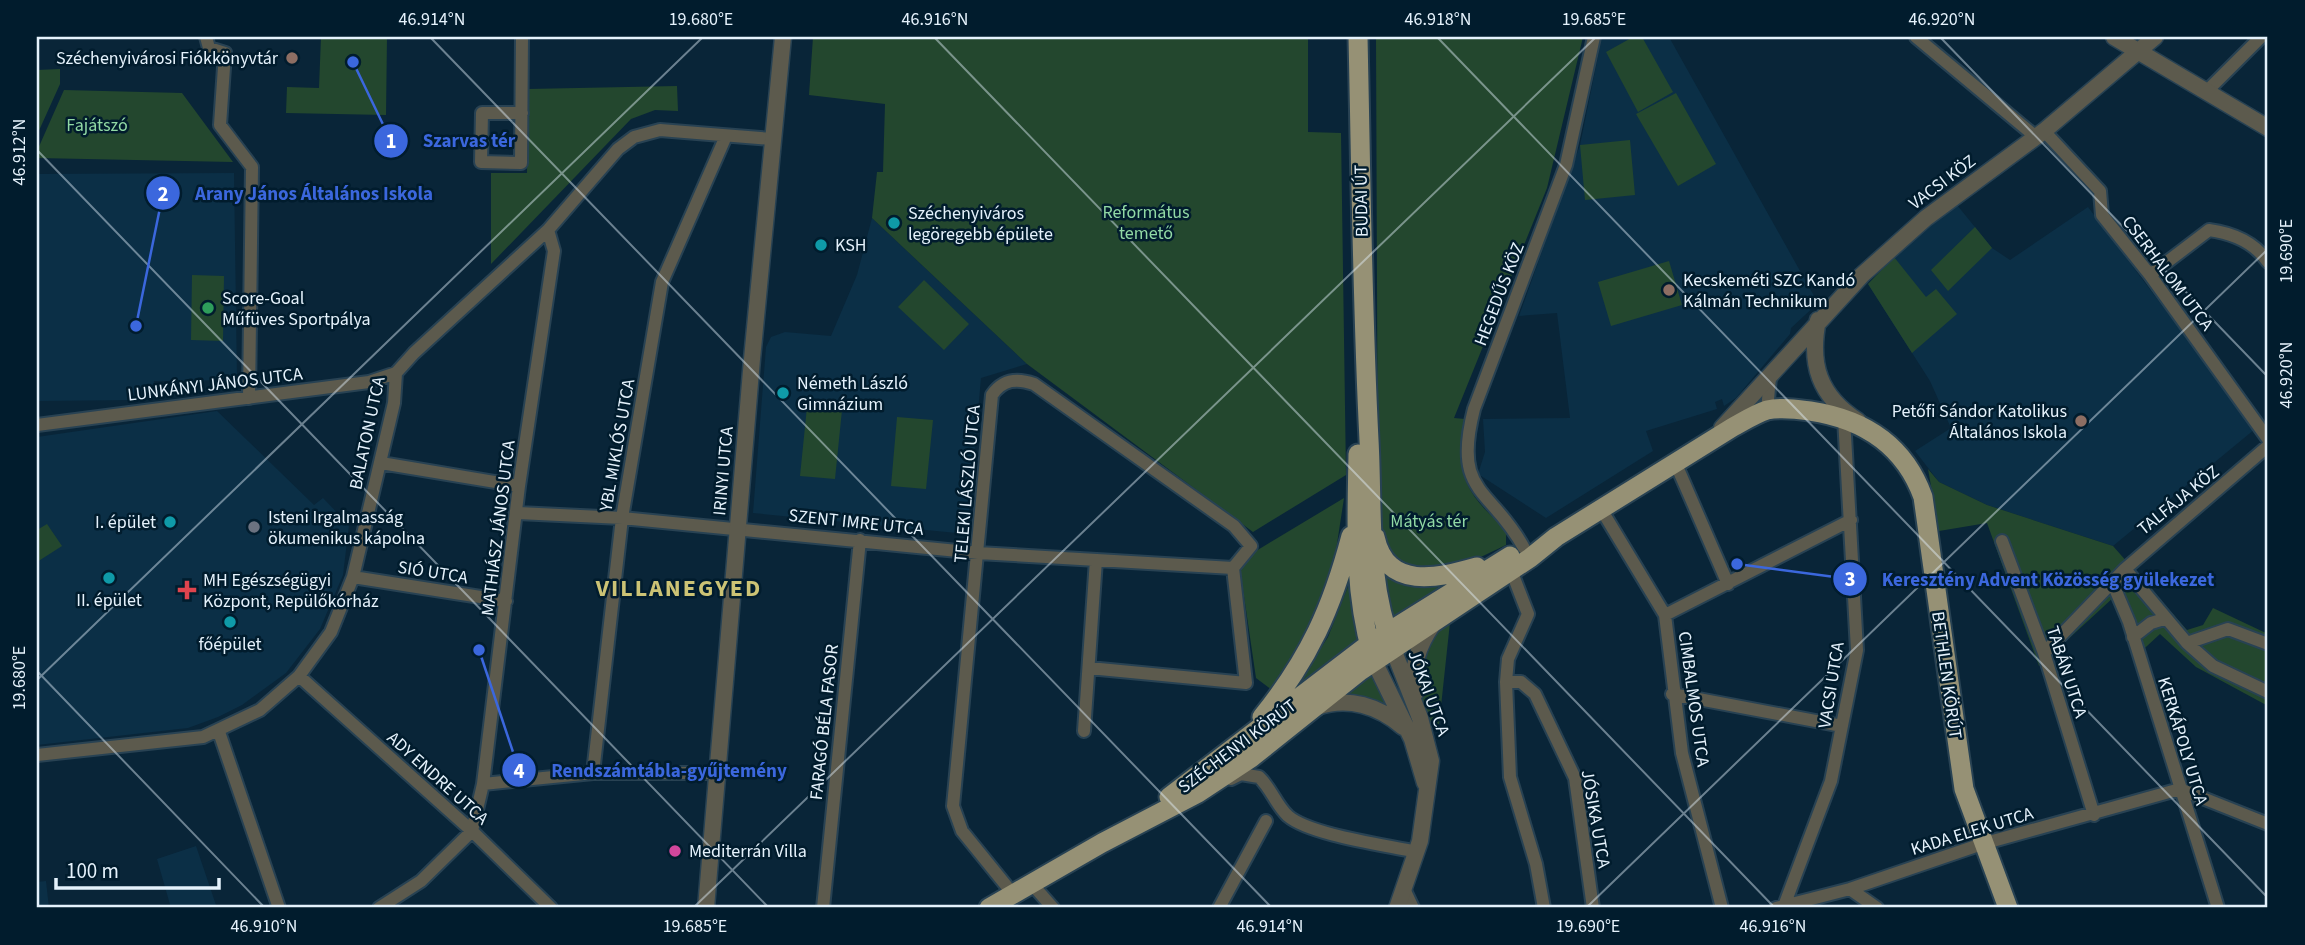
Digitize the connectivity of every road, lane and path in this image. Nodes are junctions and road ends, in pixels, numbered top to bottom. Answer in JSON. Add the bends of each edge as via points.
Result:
{"nodes":[{"id":1,"x":206,"y":37,"type":"edge"},
{"id":2,"x":522,"y":37,"type":"edge"},
{"id":3,"x":783,"y":37,"type":"edge"},
{"id":4,"x":1358,"y":37,"type":"edge"},
{"id":5,"x":1594,"y":37,"type":"edge"},
{"id":6,"x":1916,"y":37,"type":"edge"},
{"id":7,"x":2114,"y":37,"type":"edge"},
{"id":8,"x":2155,"y":37,"type":"edge"},
{"id":9,"x":2261,"y":37,"type":"edge"},
{"id":10,"x":2139,"y":53,"type":"junction"},
{"id":11,"x":2206,"y":92,"type":"junction"},
{"id":12,"x":522,"y":113,"type":"junction"},
{"id":13,"x":2268,"y":128,"type":"edge"},
{"id":14,"x":2040,"y":134,"type":"junction"},
{"id":15,"x":726,"y":136,"type":"junction"},
{"id":16,"x":772,"y":139,"type":"junction"},
{"id":17,"x":548,"y":230,"type":"junction"},
{"id":18,"x":2268,"y":262,"type":"edge"},
{"id":19,"x":2150,"y":275,"type":"junction"},
{"id":20,"x":1818,"y":319,"type":"junction"},
{"id":21,"x":396,"y":373,"type":"junction"},
{"id":22,"x":1770,"y":377,"type":"junction"},
{"id":23,"x":248,"y":398,"type":"junction"},
{"id":24,"x":1767,"y":411,"type":"junction"},
{"id":25,"x":1844,"y":418,"type":"junction"},
{"id":26,"x":37,"y":425,"type":"edge"},
{"id":27,"x":1871,"y":430,"type":"junction"},
{"id":28,"x":2268,"y":439,"type":"edge"},
{"id":29,"x":1705,"y":444,"type":"junction"},
{"id":30,"x":2268,"y":446,"type":"edge"},
{"id":31,"x":1675,"y":462,"type":"junction"},
{"id":32,"x":381,"y":463,"type":"junction"},
{"id":33,"x":519,"y":486,"type":"junction"},
{"id":34,"x":1601,"y":509,"type":"junction"},
{"id":35,"x":518,"y":513,"type":"junction"},
{"id":36,"x":622,"y":518,"type":"junction"},
{"id":37,"x":1851,"y":520,"type":"junction"},
{"id":38,"x":1364,"y":522,"type":"junction"},
{"id":39,"x":738,"y":528,"type":"junction"},
{"id":40,"x":1556,"y":537,"type":"junction"},
{"id":41,"x":860,"y":540,"type":"junction"},
{"id":42,"x":2002,"y":541,"type":"dead end"},
{"id":43,"x":1524,"y":548,"type":"junction"},
{"id":44,"x":978,"y":553,"type":"junction"},
{"id":45,"x":1096,"y":560,"type":"junction"},
{"id":46,"x":1508,"y":564,"type":"junction"},
{"id":47,"x":1233,"y":568,"type":"junction"},
{"id":48,"x":2125,"y":569,"type":"junction"},
{"id":49,"x":354,"y":577,"type":"junction"},
{"id":50,"x":1728,"y":584,"type":"junction"},
{"id":51,"x":2113,"y":584,"type":"junction"},
{"id":52,"x":506,"y":601,"type":"junction"},
{"id":53,"x":1448,"y":610,"type":"junction"},
{"id":54,"x":1665,"y":615,"type":"junction"},
{"id":55,"x":2164,"y":619,"type":"junction"},
{"id":56,"x":2133,"y":638,"type":"junction"},
{"id":57,"x":1390,"y":641,"type":"junction"},
{"id":58,"x":2187,"y":643,"type":"junction"},
{"id":59,"x":2268,"y":644,"type":"edge"},
{"id":60,"x":1372,"y":653,"type":"junction"},
{"id":61,"x":2044,"y":653,"type":"junction"},
{"id":62,"x":1089,"y":668,"type":"junction"},
{"id":63,"x":299,"y":676,"type":"junction"},
{"id":64,"x":1506,"y":682,"type":"junction"},
{"id":65,"x":2268,"y":692,"type":"edge"},
{"id":66,"x":1672,"y":694,"type":"junction"},
{"id":67,"x":1308,"y":712,"type":"junction"},
{"id":68,"x":1420,"y":718,"type":"junction"},
{"id":69,"x":1842,"y":726,"type":"junction"},
{"id":70,"x":1084,"y":731,"type":"dead end"},
{"id":71,"x":1408,"y":731,"type":"junction"},
{"id":72,"x":219,"y":732,"type":"junction"},
{"id":73,"x":1244,"y":740,"type":"junction"},
{"id":74,"x":37,"y":755,"type":"edge"},
{"id":75,"x":593,"y":773,"type":"junction"},
{"id":76,"x":717,"y":773,"type":"junction"},
{"id":77,"x":483,"y":784,"type":"junction"},
{"id":78,"x":2180,"y":789,"type":"junction"},
{"id":79,"x":1427,"y":792,"type":"junction"},
{"id":80,"x":1198,"y":793,"type":"junction"},
{"id":81,"x":2094,"y":815,"type":"junction"},
{"id":82,"x":1266,"y":821,"type":"dead end"},
{"id":83,"x":2268,"y":824,"type":"edge"},
{"id":84,"x":472,"y":831,"type":"junction"},
{"id":85,"x":1102,"y":843,"type":"junction"},
{"id":86,"x":1982,"y":844,"type":"junction"},
{"id":87,"x":1417,"y":852,"type":"junction"},
{"id":88,"x":1031,"y":883,"type":"junction"},
{"id":89,"x":1850,"y":889,"type":"junction"},
{"id":90,"x":1405,"y":891,"type":"junction"},
{"id":91,"x":1013,"y":894,"type":"junction"},
{"id":92,"x":1833,"y":894,"type":"junction"},
{"id":93,"x":386,"y":906,"type":"edge"},
{"id":94,"x":1780,"y":907,"type":"edge"},
{"id":95,"x":279,"y":908,"type":"edge"},
{"id":96,"x":551,"y":908,"type":"edge"},
{"id":97,"x":706,"y":908,"type":"edge"},
{"id":98,"x":823,"y":908,"type":"edge"},
{"id":99,"x":989,"y":908,"type":"edge"},
{"id":100,"x":1053,"y":908,"type":"edge"},
{"id":101,"x":1219,"y":908,"type":"edge"},
{"id":102,"x":1397,"y":908,"type":"edge"},
{"id":103,"x":1413,"y":908,"type":"edge"},
{"id":104,"x":1544,"y":908,"type":"edge"},
{"id":105,"x":1593,"y":908,"type":"edge"},
{"id":106,"x":1722,"y":908,"type":"edge"},
{"id":107,"x":1835,"y":908,"type":"edge"},
{"id":108,"x":1877,"y":908,"type":"edge"},
{"id":109,"x":2008,"y":908,"type":"edge"},
{"id":110,"x":2218,"y":908,"type":"edge"}],
"edges":[{"from":1,"to":23,"type":"street","via":[[209,48],[225,53],[220,125],[252,167]]},
{"from":2,"to":12,"type":"street"},
{"from":3,"to":16,"type":"street","name":"IRINYI UTCA"},
{"from":4,"to":38,"type":"main road","name":"BUDAI ÚT"},
{"from":5,"to":43,"type":"street","name":"HEGEDŰS KÖZ","via":[[1566,164],[1474,410],[1467,440],[1477,489],[1513,527]]},
{"from":6,"to":14,"type":"street","name":"CSERHALOM UTCA"},
{"from":7,"to":10,"type":"street"},
{"from":8,"to":10,"type":"street","name":"VACSI KÖZ"},
{"from":9,"to":11,"type":"street"},
{"from":10,"to":11,"type":"street"},
{"from":10,"to":14,"type":"street","name":"VACSI KÖZ"},
{"from":11,"to":13,"type":"street"},
{"from":12,"to":12,"type":"street","via":[[482,113],[481,162],[521,163]]},
{"from":14,"to":19,"type":"street","name":"CSERHALOM UTCA","via":[[2100,191],[2102,215]]},
{"from":14,"to":20,"type":"street","name":"VACSI KÖZ","via":[[1926,218]]},
{"from":15,"to":16,"type":"street","name":"BALATON UTCA"},
{"from":15,"to":17,"type":"street","name":"BALATON UTCA","via":[[660,130],[634,137],[618,149]]},
{"from":15,"to":36,"type":"street","name":"YBL MIKLÓS UTCA","via":[[662,282]]},
{"from":16,"to":39,"type":"street","name":"IRINYI UTCA"},
{"from":17,"to":21,"type":"street","name":"BALATON UTCA"},
{"from":17,"to":33,"type":"street","name":"MATHIÁSZ JÁNOS UTCA","via":[[554,251]]},
{"from":18,"to":19,"type":"street","via":[[2230,233],[2208,230]]},
{"from":19,"to":28,"type":"street","name":"CSERHALOM UTCA"},
{"from":20,"to":22,"type":"street","name":"VACSI KÖZ"},
{"from":20,"to":27,"type":"street","via":[[1812,347],[1818,377],[1839,406]]},
{"from":21,"to":23,"type":"street","name":"LUNKÁNYI JÁNOS UTCA","via":[[369,382]]},
{"from":21,"to":32,"type":"street","name":"BALATON UTCA"},
{"from":22,"to":24,"type":"street"},
{"from":22,"to":29,"type":"street","name":"VACSI KÖZ"},
{"from":23,"to":26,"type":"street","name":"LUNKÁNYI JÁNOS UTCA"},
{"from":24,"to":25,"type":"main road","name":"BETHLEN KÖRÚT","via":[[1803,410]]},
{"from":24,"to":29,"type":"main road","name":"BETHLEN KÖRÚT"},
{"from":25,"to":27,"type":"main road","name":"BETHLEN KÖRÚT"},
{"from":25,"to":37,"type":"street","name":"VACSI UTCA"},
{"from":27,"to":86,"type":"main road","name":"BETHLEN KÖRÚT","via":[[1906,462],[1923,497],[1964,789]]},
{"from":29,"to":31,"type":"main road","name":"BETHLEN KÖRÚT"},
{"from":30,"to":48,"type":"street","name":"TALFÁJA KÖZ"},
{"from":31,"to":34,"type":"main road","name":"BETHLEN KÖRÚT"},
{"from":31,"to":50,"type":"street"},
{"from":32,"to":33,"type":"street"},
{"from":32,"to":49,"type":"street","name":"BALATON UTCA"},
{"from":33,"to":35,"type":"street","name":"MATHIÁSZ JÁNOS UTCA"},
{"from":34,"to":40,"type":"main road","name":"BETHLEN KÖRÚT"},
{"from":34,"to":54,"type":"street","name":"CIMBALMOS UTCA"},
{"from":35,"to":36,"type":"street","name":"SZENT IMRE UTCA"},
{"from":35,"to":52,"type":"street","name":"MATHIÁSZ JÁNOS UTCA"},
{"from":36,"to":39,"type":"street","name":"SZENT IMRE UTCA"},
{"from":36,"to":75,"type":"street","name":"YBL MIKLÓS UTCA"},
{"from":37,"to":50,"type":"street"},
{"from":37,"to":69,"type":"street","name":"VACSI UTCA","via":[[1857,650]]},
{"from":38,"to":46,"type":"main road","via":[[1390,565],[1408,575],[1439,578]]},
{"from":38,"to":57,"type":"main road"},
{"from":38,"to":60,"type":"main road","via":[[1360,600]]},
{"from":38,"to":73,"type":"main road","via":[[1324,622],[1298,670]]},
{"from":39,"to":41,"type":"street","name":"SZENT IMRE UTCA"},
{"from":39,"to":76,"type":"street","name":"IRINYI UTCA"},
{"from":40,"to":43,"type":"main road","name":"BETHLEN KÖRÚT"},
{"from":40,"to":46,"type":"main road","name":"BETHLEN KÖRÚT"},
{"from":41,"to":44,"type":"street","name":"SZENT IMRE UTCA"},
{"from":41,"to":98,"type":"street","name":"FARAGÓ BÉLA FASOR"},
{"from":42,"to":61,"type":"street","name":"TABÁN UTCA"},
{"from":43,"to":46,"type":"main road","name":"BETHLEN KÖRÚT"},
{"from":44,"to":45,"type":"street","name":"SZENT IMRE UTCA"},
{"from":44,"to":47,"type":"street","name":"TELEKI LÁSZLÓ UTCA","via":[[992,395],[1006,382],[1020,379],[1034,384],[1234,526],[1251,546]]},
{"from":44,"to":91,"type":"street","name":"TELEKI LÁSZLÓ UTCA","via":[[953,806],[962,831]]},
{"from":45,"to":47,"type":"street","name":"SZENT IMRE UTCA"},
{"from":45,"to":62,"type":"street"},
{"from":46,"to":53,"type":"main road","name":"BETHLEN KÖRÚT"},
{"from":46,"to":57,"type":"main road","name":"BETHLEN KÖRÚT"},
{"from":46,"to":64,"type":"street","via":[[1528,614],[1510,649]]},
{"from":47,"to":62,"type":"street","via":[[1246,683]]},
{"from":48,"to":51,"type":"street","name":"TALFÁJA KÖZ"},
{"from":48,"to":55,"type":"street"},
{"from":49,"to":52,"type":"street","name":"SIÓ UTCA"},
{"from":49,"to":63,"type":"street","name":"BALATON UTCA","via":[[331,632]]},
{"from":50,"to":54,"type":"street"},
{"from":51,"to":56,"type":"street","name":"KERKÁPOLY UTCA"},
{"from":51,"to":61,"type":"street","name":"TALFÁJA KÖZ"},
{"from":52,"to":77,"type":"street","name":"MATHIÁSZ JÁNOS UTCA"},
{"from":53,"to":57,"type":"main road","name":"BETHLEN KÖRÚT"},
{"from":53,"to":68,"type":"street","via":[[1418,652],[1413,677]]},
{"from":54,"to":66,"type":"street","name":"CIMBALMOS UTCA"},
{"from":55,"to":56,"type":"street","via":[[2142,628]]},
{"from":55,"to":58,"type":"street"},
{"from":56,"to":78,"type":"street","name":"KERKÁPOLY UTCA"},
{"from":57,"to":60,"type":"main road"},
{"from":57,"to":68,"type":"street","name":"JÓKAI UTCA"},
{"from":58,"to":59,"type":"street","via":[[2228,629]]},
{"from":58,"to":65,"type":"street","via":[[2213,666]]},
{"from":60,"to":67,"type":"main road","name":"SZÉCHENYI KÖRÚT"},
{"from":60,"to":71,"type":"street","name":"JÓKAI UTCA"},
{"from":60,"to":73,"type":"main road","name":"SZÉCHENYI KÖRÚT"},
{"from":61,"to":81,"type":"street","name":"TABÁN UTCA"},
{"from":62,"to":70,"type":"street"},
{"from":63,"to":72,"type":"street","name":"BALATON UTCA","via":[[260,710]]},
{"from":63,"to":84,"type":"street","name":"ADY ENDRE UTCA"},
{"from":64,"to":104,"type":"street","via":[[1510,777]]},
{"from":64,"to":105,"type":"street","name":"JÓSIKA UTCA","via":[[1521,682],[1535,694],[1575,778]]},
{"from":66,"to":69,"type":"street"},
{"from":66,"to":106,"type":"street","name":"CIMBALMOS UTCA"},
{"from":67,"to":71,"type":"street","via":[[1328,704],[1361,704],[1382,712]]},
{"from":67,"to":80,"type":"main road","name":"SZÉCHENYI KÖRÚT"},
{"from":68,"to":79,"type":"street","name":"JÓKAI UTCA","via":[[1431,755]]},
{"from":69,"to":94,"type":"street","name":"VACSI UTCA","via":[[1831,781]]},
{"from":71,"to":79,"type":"street","name":"JÓKAI UTCA"},
{"from":72,"to":74,"type":"street","name":"BALATON UTCA","via":[[131,747]]},
{"from":72,"to":95,"type":"street"},
{"from":73,"to":85,"type":"main road","name":"SZÉCHENYI KÖRÚT"},
{"from":75,"to":76,"type":"street"},
{"from":75,"to":77,"type":"street"},
{"from":76,"to":97,"type":"street","name":"IRINYI UTCA"},
{"from":77,"to":84,"type":"street","name":"MATHIÁSZ JÁNOS UTCA"},
{"from":78,"to":81,"type":"street","name":"KADA ELEK UTCA"},
{"from":78,"to":83,"type":"street"},
{"from":78,"to":110,"type":"street","name":"KERKÁPOLY UTCA"},
{"from":79,"to":87,"type":"street","name":"JÓKAI UTCA"},
{"from":80,"to":85,"type":"main road","name":"SZÉCHENYI KÖRÚT"},
{"from":80,"to":87,"type":"street","via":[[1251,774],[1266,784],[1288,816],[1319,829]]},
{"from":81,"to":86,"type":"street","name":"KADA ELEK UTCA"},
{"from":82,"to":101,"type":"street"},
{"from":84,"to":93,"type":"street","via":[[421,881]]},
{"from":84,"to":96,"type":"street","name":"ADY ENDRE UTCA"},
{"from":85,"to":88,"type":"main road","name":"SZÉCHENYI KÖRÚT"},
{"from":86,"to":89,"type":"street","name":"KADA ELEK UTCA"},
{"from":86,"to":109,"type":"main road","name":"BETHLEN KÖRÚT"},
{"from":87,"to":90,"type":"street","name":"JÓKAI UTCA"},
{"from":88,"to":91,"type":"main road","name":"SZÉCHENYI KÖRÚT"},
{"from":88,"to":100,"type":"street"},
{"from":89,"to":92,"type":"street","name":"KADA ELEK UTCA"},
{"from":89,"to":108,"type":"street"},
{"from":90,"to":102,"type":"street","name":"JÓKAI UTCA"},
{"from":90,"to":103,"type":"street"},
{"from":91,"to":99,"type":"main road","name":"SZÉCHENYI KÖRÚT"},
{"from":92,"to":94,"type":"street","name":"KADA ELEK UTCA"},
{"from":92,"to":107,"type":"street"}]}
